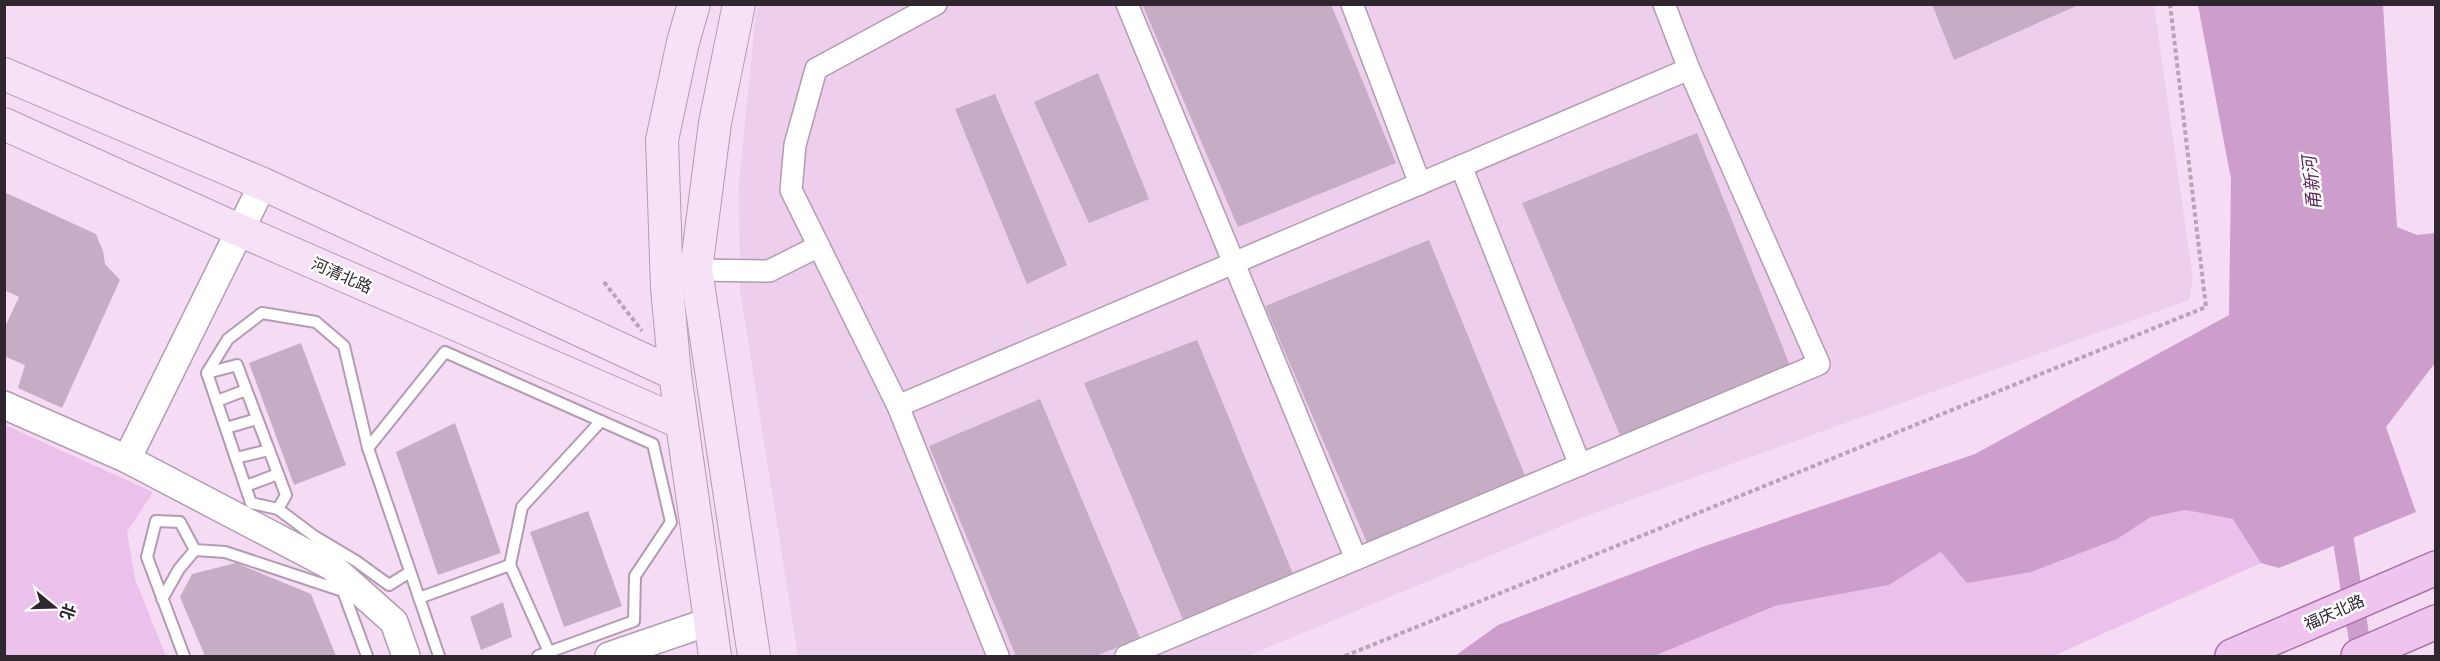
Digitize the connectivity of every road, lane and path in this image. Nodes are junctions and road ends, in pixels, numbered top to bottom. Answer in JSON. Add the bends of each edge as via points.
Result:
{"nodes":[{"id":1,"x":694,"y":4,"type":"edge"},
{"id":2,"x":739,"y":4,"type":"edge"},
{"id":3,"x":936,"y":4,"type":"edge"},
{"id":4,"x":1127,"y":4,"type":"edge"},
{"id":5,"x":1352,"y":4,"type":"edge"},
{"id":6,"x":1664,"y":4,"type":"edge"},
{"id":7,"x":2170,"y":4,"type":"edge"},
{"id":8,"x":1689,"y":69,"type":"junction"},
{"id":9,"x":4,"y":74,"type":"edge"},
{"id":10,"x":4,"y":124,"type":"edge"},
{"id":11,"x":1461,"y":166,"type":"junction"},
{"id":12,"x":263,"y":184,"type":"junction"},
{"id":13,"x":1420,"y":184,"type":"junction"},
{"id":14,"x":239,"y":230,"type":"junction"},
{"id":15,"x":819,"y":246,"type":"junction"},
{"id":16,"x":1234,"y":263,"type":"junction"},
{"id":17,"x":696,"y":270,"type":"junction"},
{"id":18,"x":207,"y":373,"type":"junction"},
{"id":19,"x":675,"y":374,"type":"junction"},
{"id":20,"x":246,"y":390,"type":"junction"},
{"id":21,"x":217,"y":401,"type":"junction"},
{"id":22,"x":4,"y":405,"type":"edge"},
{"id":23,"x":898,"y":406,"type":"junction"},
{"id":24,"x":257,"y":419,"type":"junction"},
{"id":25,"x":600,"y":421,"type":"junction"},
{"id":26,"x":682,"y":423,"type":"junction"},
{"id":27,"x":226,"y":428,"type":"junction"},
{"id":28,"x":368,"y":448,"type":"junction"},
{"id":29,"x":269,"y":450,"type":"junction"},
{"id":30,"x":236,"y":458,"type":"junction"},
{"id":31,"x":127,"y":459,"type":"junction"},
{"id":32,"x":1580,"y":465,"type":"junction"},
{"id":33,"x":278,"y":474,"type":"junction"},
{"id":34,"x":246,"y":486,"type":"junction"},
{"id":35,"x":278,"y":509,"type":"junction"},
{"id":36,"x":195,"y":550,"type":"junction"},
{"id":37,"x":1356,"y":559,"type":"junction"},
{"id":38,"x":510,"y":565,"type":"junction"},
{"id":39,"x":2436,"y":568,"type":"edge"},
{"id":40,"x":410,"y":572,"type":"junction"},
{"id":41,"x":389,"y":585,"type":"junction"},
{"id":42,"x":350,"y":590,"type":"junction"},
{"id":43,"x":419,"y":598,"type":"junction"},
{"id":44,"x":162,"y":599,"type":"junction"},
{"id":45,"x":711,"y":621,"type":"junction"},
{"id":46,"x":2436,"y":622,"type":"edge"},
{"id":47,"x":549,"y":652,"type":"junction"},
{"id":48,"x":2238,"y":654,"type":"edge"},
{"id":49,"x":183,"y":657,"type":"edge"},
{"id":50,"x":368,"y":657,"type":"edge"},
{"id":51,"x":406,"y":657,"type":"edge"},
{"id":52,"x":439,"y":657,"type":"edge"},
{"id":53,"x":538,"y":657,"type":"edge"},
{"id":54,"x":609,"y":657,"type":"edge"},
{"id":55,"x":715,"y":657,"type":"edge"},
{"id":56,"x":754,"y":657,"type":"edge"},
{"id":57,"x":998,"y":657,"type":"edge"},
{"id":58,"x":1126,"y":657,"type":"edge"},
{"id":59,"x":1345,"y":657,"type":"edge"},
{"id":60,"x":2358,"y":657,"type":"edge"}],
"edges":[{"from":1,"to":19,"type":"main road","via":[[662,140]]},
{"from":2,"to":17,"type":"main road","via":[[715,123]]},
{"from":3,"to":15,"type":"street","via":[[816,69],[795,145],[791,190]]},
{"from":4,"to":16,"type":"street"},
{"from":5,"to":13,"type":"street"},
{"from":6,"to":8,"type":"street"},
{"from":7,"to":59,"type":"path","via":[[2206,307]]},
{"from":8,"to":11,"type":"street"},
{"from":8,"to":32,"type":"street","via":[[1819,364]]},
{"from":9,"to":12,"type":"main road"},
{"from":10,"to":14,"type":"main road","name":"河清北路"},
{"from":11,"to":13,"type":"street"},
{"from":11,"to":32,"type":"street"},
{"from":12,"to":14,"type":"street"},
{"from":12,"to":19,"type":"main road"},
{"from":13,"to":16,"type":"street"},
{"from":14,"to":26,"type":"main road","name":"河清北路"},
{"from":14,"to":31,"type":"street"},
{"from":15,"to":17,"type":"street","via":[[769,271]]},
{"from":15,"to":23,"type":"street"},
{"from":16,"to":23,"type":"street"},
{"from":16,"to":37,"type":"street"},
{"from":17,"to":56,"type":"main road"},
{"from":18,"to":20,"type":"lane","via":[[237,365]]},
{"from":18,"to":21,"type":"lane"},
{"from":18,"to":28,"type":"lane","via":[[228,339],[262,313],[316,322],[344,346]]},
{"from":19,"to":26,"type":"main road"},
{"from":20,"to":21,"type":"lane"},
{"from":20,"to":24,"type":"lane"},
{"from":21,"to":27,"type":"lane"},
{"from":22,"to":31,"type":"street"},
{"from":23,"to":57,"type":"street"},
{"from":24,"to":27,"type":"lane"},
{"from":24,"to":29,"type":"lane"},
{"from":25,"to":28,"type":"lane","via":[[445,352]]},
{"from":25,"to":38,"type":"lane","via":[[522,507]]},
{"from":25,"to":47,"type":"lane","via":[[653,444],[671,522],[635,576],[633,621]]},
{"from":26,"to":45,"type":"main road"},
{"from":27,"to":30,"type":"lane"},
{"from":28,"to":40,"type":"lane"},
{"from":29,"to":30,"type":"lane"},
{"from":29,"to":33,"type":"lane"},
{"from":30,"to":34,"type":"lane"},
{"from":31,"to":42,"type":"street","via":[[331,566]]},
{"from":32,"to":37,"type":"street"},
{"from":33,"to":34,"type":"lane"},
{"from":33,"to":35,"type":"lane","via":[[286,495]]},
{"from":34,"to":35,"type":"lane","via":[[251,503]]},
{"from":35,"to":41,"type":"lane"},
{"from":36,"to":42,"type":"lane","via":[[225,552]]},
{"from":36,"to":44,"type":"lane"},
{"from":36,"to":44,"type":"lane","via":[[180,522],[156,521],[147,557]]},
{"from":37,"to":58,"type":"street"},
{"from":38,"to":43,"type":"lane"},
{"from":38,"to":47,"type":"lane"},
{"from":39,"to":48,"type":"main road","name":"福庆北路"},
{"from":40,"to":41,"type":"lane"},
{"from":40,"to":43,"type":"lane"},
{"from":41,"to":42,"type":"lane"},
{"from":42,"to":50,"type":"lane"},
{"from":42,"to":51,"type":"street","via":[[393,622]]},
{"from":43,"to":52,"type":"lane"},
{"from":44,"to":49,"type":"lane"},
{"from":45,"to":54,"type":"street"},
{"from":45,"to":55,"type":"main road"},
{"from":46,"to":60,"type":"main road"},
{"from":47,"to":53,"type":"lane"}]}
